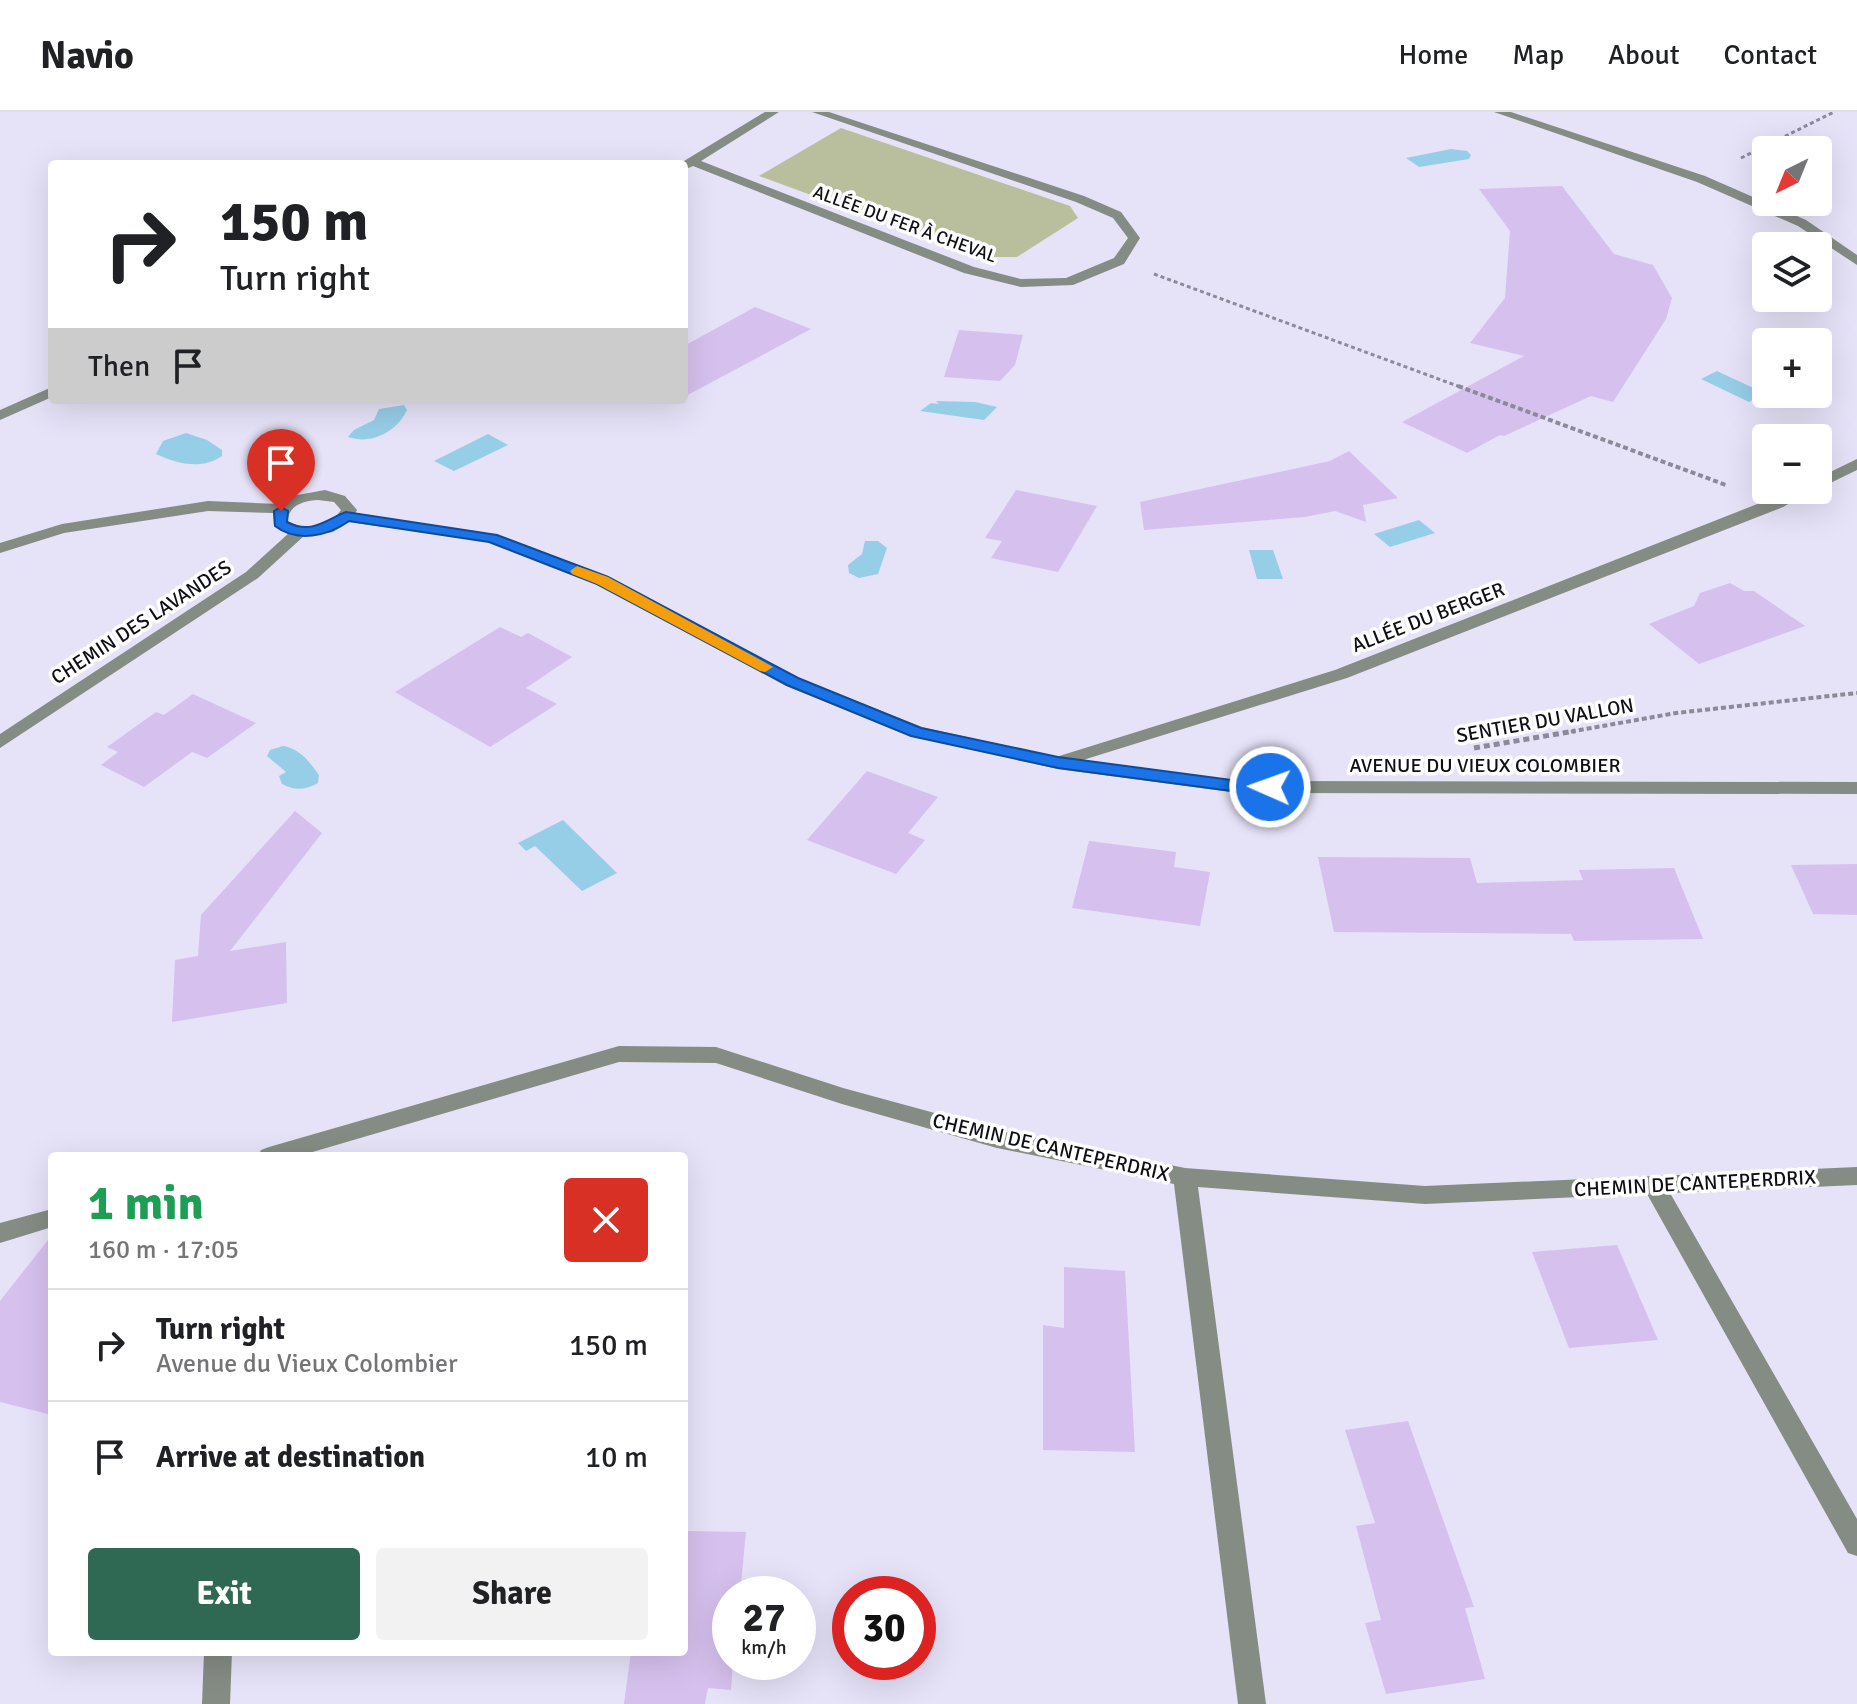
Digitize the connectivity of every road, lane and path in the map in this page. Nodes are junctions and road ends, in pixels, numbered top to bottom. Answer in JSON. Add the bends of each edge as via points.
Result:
{"nodes":[{"id":1,"x":773,"y":112,"type":"edge"},
{"id":2,"x":818,"y":112,"type":"edge"},
{"id":3,"x":1500,"y":112,"type":"edge"},
{"id":4,"x":1834,"y":112,"type":"edge"},
{"id":5,"x":689,"y":164,"type":"edge"},
{"id":6,"x":1701,"y":179,"type":"junction"},
{"id":7,"x":1119,"y":261,"type":"junction"},
{"id":8,"x":1857,"y":261,"type":"edge"},
{"id":9,"x":48,"y":393,"type":"edge"},
{"id":10,"x":0,"y":416,"type":"edge"},
{"id":11,"x":1857,"y":464,"type":"edge"},
{"id":12,"x":1832,"y":477,"type":"edge"},
{"id":13,"x":1752,"y":495,"type":"edge"},
{"id":14,"x":1777,"y":504,"type":"edge"},
{"id":15,"x":283,"y":509,"type":"junction"},
{"id":16,"x":346,"y":517,"type":"junction"},
{"id":17,"x":301,"y":531,"type":"junction"},
{"id":18,"x":0,"y":548,"type":"edge"},
{"id":19,"x":1857,"y":693,"type":"edge"},
{"id":20,"x":0,"y":742,"type":"edge"},
{"id":21,"x":1462,"y":751,"type":"dead end"},
{"id":22,"x":1058,"y":763,"type":"junction"},
{"id":23,"x":1857,"y":788,"type":"edge"},
{"id":24,"x":283,"y":1152,"type":"edge"},
{"id":25,"x":1857,"y":1176,"type":"edge"},
{"id":26,"x":1185,"y":1177,"type":"junction"},
{"id":27,"x":1653,"y":1185,"type":"junction"},
{"id":28,"x":48,"y":1219,"type":"edge"},
{"id":29,"x":0,"y":1233,"type":"edge"},
{"id":30,"x":1857,"y":1544,"type":"edge"},
{"id":31,"x":218,"y":1656,"type":"edge"},
{"id":32,"x":216,"y":1704,"type":"edge"},
{"id":33,"x":1252,"y":1704,"type":"edge"}],
"edges":[{"from":1,"to":5,"type":"street"},
{"from":2,"to":7,"type":"street","via":[[1117,215],[1134,238]]},
{"from":3,"to":6,"type":"street"},
{"from":4,"to":6,"type":"path"},
{"from":5,"to":7,"type":"street","name":"ALLÉE DU FER À CHEVAL","via":[[969,270],[1021,283],[1068,282]]},
{"from":6,"to":8,"type":"street","via":[[1802,223]]},
{"from":7,"to":13,"type":"path"},
{"from":9,"to":10,"type":"street"},
{"from":11,"to":12,"type":"street"},
{"from":14,"to":22,"type":"street","name":"ALLÉE DU BERGER","via":[[1341,674]]},
{"from":15,"to":16,"type":"street","via":[[304,497],[325,495],[342,500],[349,510]]},
{"from":15,"to":17,"type":"street","via":[[280,523]]},
{"from":15,"to":18,"type":"street","via":[[208,506],[62,529]]},
{"from":16,"to":17,"type":"street","name":"AVENUE DU VIEUX COLOMBIER","via":[[330,528]]},
{"from":16,"to":22,"type":"street","name":"AVENUE DU VIEUX COLOMBIER","via":[[492,538],[602,580],[792,682],[917,732]]},
{"from":17,"to":20,"type":"street","name":"CHEMIN DES LAVANDES","via":[[252,575]]},
{"from":19,"to":21,"type":"path","name":"SENTIER DU VALLON","via":[[1676,713]]},
{"from":22,"to":23,"type":"street","name":"AVENUE DU VIEUX COLOMBIER","via":[[1239,787]]},
{"from":24,"to":26,"type":"street","name":"CHEMIN DE CANTEPERDRIX","via":[[619,1054],[716,1055],[997,1139]]},
{"from":25,"to":27,"type":"street","name":"CHEMIN DE CANTEPERDRIX"},
{"from":26,"to":27,"type":"street","name":"CHEMIN DE CANTEPERDRIX","via":[[1425,1195]]},
{"from":26,"to":33,"type":"street"},
{"from":27,"to":30,"type":"street"},
{"from":28,"to":29,"type":"street"},
{"from":31,"to":32,"type":"street"}]}
